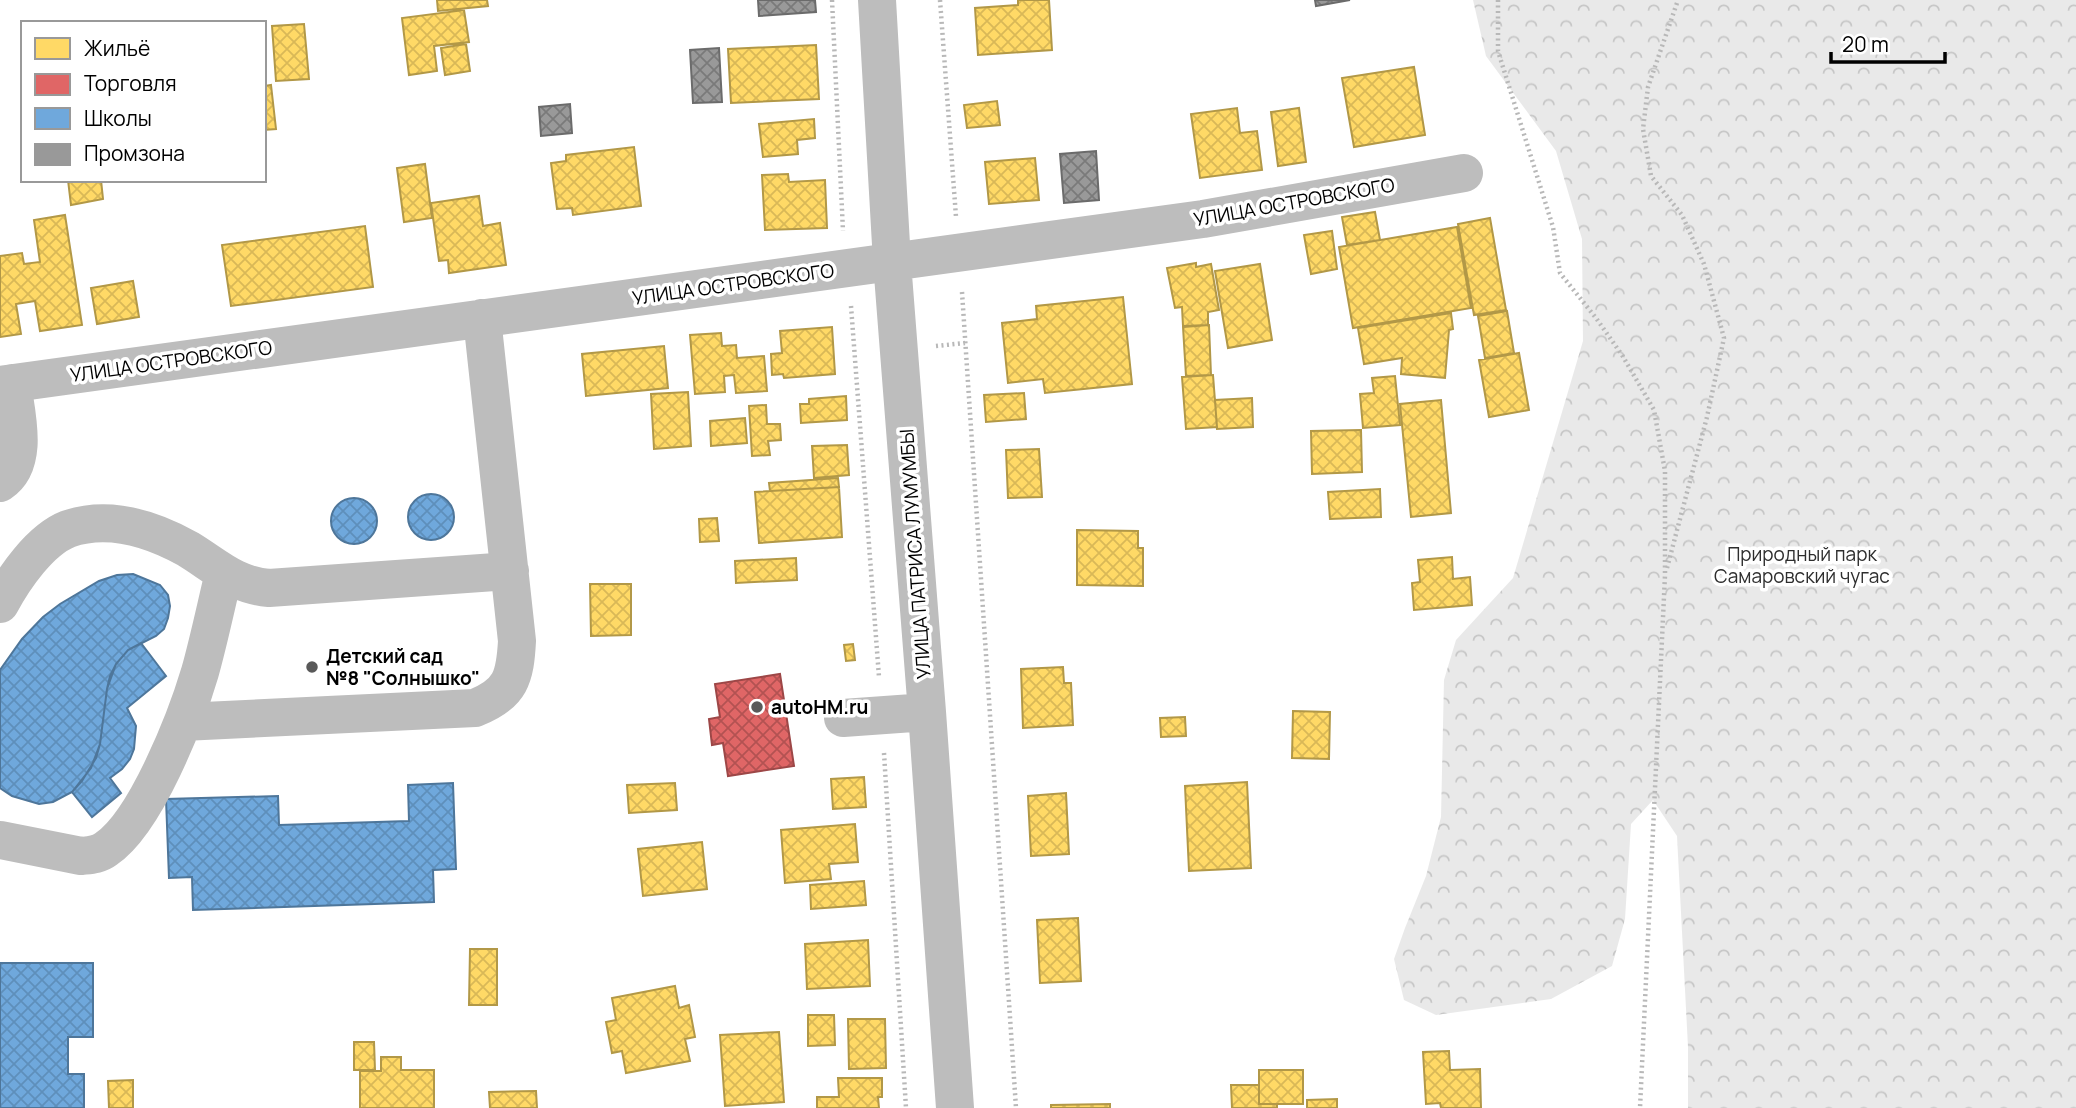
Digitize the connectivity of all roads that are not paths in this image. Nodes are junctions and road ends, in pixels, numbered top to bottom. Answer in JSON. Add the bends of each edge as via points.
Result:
{"nodes":[{"id":1,"x":877,"y":0,"type":"edge"},
{"id":2,"x":1464,"y":173,"type":"dead end"},
{"id":3,"x":892,"y":262,"type":"junction"},
{"id":4,"x":482,"y":318,"type":"junction"},
{"id":5,"x":6,"y":384,"type":"edge"},
{"id":6,"x":0,"y":483,"type":"edge"},
{"id":7,"x":510,"y":571,"type":"junction"},
{"id":8,"x":224,"y":573,"type":"junction"},
{"id":9,"x":0,"y":604,"type":"edge"},
{"id":10,"x":928,"y":712,"type":"junction"},
{"id":11,"x":843,"y":718,"type":"dead end"},
{"id":12,"x":183,"y":722,"type":"junction"},
{"id":13,"x":0,"y":840,"type":"edge"},
{"id":14,"x":955,"y":1108,"type":"edge"}],
"edges":[{"from":1,"to":3,"type":"street","name":"УЛИЦА ПАТРИСА ЛУМУМБЫ"},
{"from":2,"to":3,"type":"street","name":"УЛИЦА ОСТРОВСКОГО","via":[[1203,219]]},
{"from":3,"to":4,"type":"street","name":"УЛИЦА ОСТРОВСКОГО"},
{"from":3,"to":10,"type":"street","name":"УЛИЦА ПАТРИСА ЛУМУМБЫ"},
{"from":4,"to":5,"type":"street","name":"УЛИЦА ОСТРОВСКОГО"},
{"from":4,"to":7,"type":"street"},
{"from":5,"to":6,"type":"street","via":[[19,450],[13,469]]},
{"from":7,"to":8,"type":"street","via":[[270,588],[240,583]]},
{"from":7,"to":12,"type":"street","via":[[516,663],[505,691],[491,702],[475,708]]},
{"from":8,"to":9,"type":"street","via":[[144,529],[95,524],[67,530],[48,541]]},
{"from":8,"to":12,"type":"street"},
{"from":10,"to":11,"type":"street"},
{"from":10,"to":14,"type":"street","name":"УЛИЦА ПАТРИСА ЛУМУМБЫ"},
{"from":12,"to":13,"type":"street","via":[[143,803],[122,835],[106,849],[81,856]]}]}
